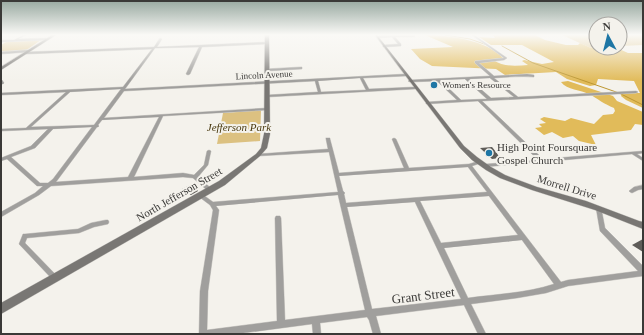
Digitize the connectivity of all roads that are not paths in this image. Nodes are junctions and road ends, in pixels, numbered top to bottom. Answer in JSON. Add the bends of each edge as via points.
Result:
{"nodes":[{"id":1,"x":70,"y":51,"type":"edge"},
{"id":2,"x":152,"y":51,"type":"edge"},
{"id":3,"x":199,"y":51,"type":"edge"},
{"id":4,"x":267,"y":51,"type":"edge"},
{"id":5,"x":387,"y":51,"type":"edge"},
{"id":6,"x":496,"y":51,"type":"edge"},
{"id":7,"x":27,"y":52,"type":"junction"},
{"id":8,"x":1,"y":53,"type":"edge"},
{"id":9,"x":6,"y":65,"type":"junction"},
{"id":10,"x":1,"y":66,"type":"edge"},
{"id":11,"x":301,"y":68,"type":"dead end"},
{"id":12,"x":1,"y":69,"type":"edge"},
{"id":13,"x":267,"y":70,"type":"junction"},
{"id":14,"x":188,"y":74,"type":"dead end"},
{"id":15,"x":405,"y":75,"type":"junction"},
{"id":16,"x":533,"y":76,"type":"dead end"},
{"id":17,"x":361,"y":77,"type":"junction"},
{"id":18,"x":492,"y":77,"type":"junction"},
{"id":19,"x":466,"y":78,"type":"junction"},
{"id":20,"x":316,"y":80,"type":"junction"},
{"id":21,"x":438,"y":80,"type":"junction"},
{"id":22,"x":410,"y":81,"type":"junction"},
{"id":23,"x":267,"y":83,"type":"junction"},
{"id":24,"x":415,"y":88,"type":"junction"},
{"id":25,"x":123,"y":89,"type":"junction"},
{"id":26,"x":368,"y":90,"type":"junction"},
{"id":27,"x":69,"y":91,"type":"junction"},
{"id":28,"x":636,"y":92,"type":"dead end"},
{"id":29,"x":320,"y":93,"type":"junction"},
{"id":30,"x":1,"y":94,"type":"edge"},
{"id":31,"x":267,"y":96,"type":"junction"},
{"id":32,"x":518,"y":98,"type":"junction"},
{"id":33,"x":479,"y":100,"type":"junction"},
{"id":34,"x":491,"y":100,"type":"junction"},
{"id":35,"x":460,"y":101,"type":"junction"},
{"id":36,"x":427,"y":103,"type":"junction"},
{"id":37,"x":267,"y":109,"type":"junction"},
{"id":38,"x":161,"y":116,"type":"junction"},
{"id":39,"x":101,"y":119,"type":"junction"},
{"id":40,"x":97,"y":126,"type":"junction"},
{"id":41,"x":52,"y":128,"type":"junction"},
{"id":42,"x":26,"y":129,"type":"junction"},
{"id":43,"x":1,"y":130,"type":"edge"},
{"id":44,"x":328,"y":139,"type":"dead end"},
{"id":45,"x":394,"y":139,"type":"dead end"},
{"id":46,"x":331,"y":150,"type":"junction"},
{"id":47,"x":209,"y":151,"type":"dead end"},
{"id":48,"x":643,"y":152,"type":"edge"},
{"id":49,"x":633,"y":153,"type":"junction"},
{"id":50,"x":258,"y":155,"type":"junction"},
{"id":51,"x":8,"y":157,"type":"junction"},
{"id":52,"x":1,"y":160,"type":"edge"},
{"id":53,"x":643,"y":160,"type":"edge"},
{"id":54,"x":542,"y":161,"type":"junction"},
{"id":55,"x":482,"y":164,"type":"junction"},
{"id":56,"x":469,"y":165,"type":"junction"},
{"id":57,"x":407,"y":170,"type":"junction"},
{"id":58,"x":337,"y":175,"type":"junction"},
{"id":59,"x":195,"y":178,"type":"junction"},
{"id":60,"x":130,"y":179,"type":"junction"},
{"id":61,"x":49,"y":185,"type":"junction"},
{"id":62,"x":643,"y":187,"type":"edge"},
{"id":63,"x":210,"y":190,"type":"junction"},
{"id":64,"x":632,"y":191,"type":"dead end"},
{"id":65,"x":342,"y":193,"type":"junction"},
{"id":66,"x":491,"y":194,"type":"junction"},
{"id":67,"x":200,"y":195,"type":"junction"},
{"id":68,"x":417,"y":200,"type":"junction"},
{"id":69,"x":212,"y":204,"type":"junction"},
{"id":70,"x":345,"y":205,"type":"junction"},
{"id":71,"x":599,"y":208,"type":"junction"},
{"id":72,"x":1,"y":215,"type":"edge"},
{"id":73,"x":278,"y":218,"type":"dead end"},
{"id":74,"x":106,"y":222,"type":"dead end"},
{"id":75,"x":643,"y":226,"type":"edge"},
{"id":76,"x":523,"y":237,"type":"junction"},
{"id":77,"x":440,"y":246,"type":"junction"},
{"id":78,"x":643,"y":272,"type":"edge"},
{"id":79,"x":55,"y":278,"type":"junction"},
{"id":80,"x":560,"y":286,"type":"junction"},
{"id":81,"x":466,"y":301,"type":"junction"},
{"id":82,"x":1,"y":309,"type":"edge"},
{"id":83,"x":369,"y":313,"type":"junction"},
{"id":84,"x":316,"y":320,"type":"junction"},
{"id":85,"x":281,"y":324,"type":"junction"},
{"id":86,"x":204,"y":334,"type":"edge"},
{"id":87,"x":317,"y":334,"type":"edge"},
{"id":88,"x":377,"y":334,"type":"edge"},
{"id":89,"x":482,"y":334,"type":"edge"}],
"edges":[{"from":1,"to":7,"type":"street"},
{"from":2,"to":25,"type":"street"},
{"from":3,"to":14,"type":"street"},
{"from":4,"to":13,"type":"main road","name":"North Jefferson Street"},
{"from":5,"to":15,"type":"main road","name":"Morrell Drive"},
{"from":6,"to":18,"type":"street","via":[[506,59],[476,63]]},
{"from":7,"to":8,"type":"street"},
{"from":7,"to":9,"type":"main road"},
{"from":9,"to":10,"type":"street"},
{"from":9,"to":12,"type":"main road"},
{"from":11,"to":13,"type":"street"},
{"from":13,"to":23,"type":"main road","name":"North Jefferson Street"},
{"from":15,"to":17,"type":"street","name":"Lincoln Avenue"},
{"from":15,"to":22,"type":"main road","name":"Morrell Drive"},
{"from":16,"to":18,"type":"street"},
{"from":17,"to":20,"type":"street","name":"Lincoln Avenue"},
{"from":17,"to":26,"type":"street"},
{"from":18,"to":19,"type":"street"},
{"from":18,"to":32,"type":"street"},
{"from":19,"to":21,"type":"street"},
{"from":19,"to":34,"type":"street"},
{"from":20,"to":23,"type":"street","name":"Lincoln Avenue"},
{"from":20,"to":29,"type":"street"},
{"from":21,"to":22,"type":"street"},
{"from":21,"to":35,"type":"street"},
{"from":22,"to":24,"type":"main road","name":"Morrell Drive"},
{"from":23,"to":25,"type":"street","name":"Lincoln Avenue"},
{"from":23,"to":31,"type":"main road","name":"North Jefferson Street"},
{"from":24,"to":26,"type":"street"},
{"from":24,"to":36,"type":"main road","name":"Morrell Drive"},
{"from":25,"to":27,"type":"street","name":"Lincoln Avenue"},
{"from":25,"to":39,"type":"street"},
{"from":26,"to":29,"type":"street"},
{"from":27,"to":30,"type":"street","name":"Lincoln Avenue"},
{"from":27,"to":42,"type":"street"},
{"from":28,"to":32,"type":"street"},
{"from":29,"to":31,"type":"street"},
{"from":31,"to":37,"type":"main road","name":"North Jefferson Street"},
{"from":32,"to":34,"type":"street"},
{"from":33,"to":34,"type":"street"},
{"from":33,"to":35,"type":"street"},
{"from":33,"to":54,"type":"street"},
{"from":35,"to":36,"type":"street"},
{"from":36,"to":55,"type":"main road","name":"Morrell Drive","via":[[462,147]]},
{"from":37,"to":38,"type":"street"},
{"from":37,"to":50,"type":"main road","name":"North Jefferson Street","via":[[266,143]]},
{"from":38,"to":39,"type":"street"},
{"from":38,"to":60,"type":"street"},
{"from":39,"to":40,"type":"street"},
{"from":40,"to":41,"type":"street"},
{"from":40,"to":61,"type":"street"},
{"from":41,"to":42,"type":"street"},
{"from":41,"to":51,"type":"street","via":[[33,147]]},
{"from":42,"to":43,"type":"street"},
{"from":44,"to":46,"type":"street"},
{"from":45,"to":57,"type":"street"},
{"from":46,"to":50,"type":"street"},
{"from":46,"to":58,"type":"street"},
{"from":47,"to":59,"type":"street","via":[[206,165]]},
{"from":48,"to":49,"type":"street"},
{"from":49,"to":53,"type":"street"},
{"from":49,"to":54,"type":"street"},
{"from":50,"to":63,"type":"main road","name":"North Jefferson Street"},
{"from":51,"to":52,"type":"street"},
{"from":51,"to":61,"type":"street","via":[[39,185]]},
{"from":54,"to":55,"type":"street"},
{"from":55,"to":56,"type":"street"},
{"from":55,"to":71,"type":"main road","name":"Morrell Drive","via":[[524,185]]},
{"from":56,"to":57,"type":"street"},
{"from":56,"to":66,"type":"street"},
{"from":57,"to":58,"type":"street"},
{"from":58,"to":65,"type":"street"},
{"from":59,"to":60,"type":"street","via":[[183,175]]},
{"from":59,"to":63,"type":"street"},
{"from":60,"to":61,"type":"street"},
{"from":61,"to":72,"type":"street"},
{"from":62,"to":64,"type":"street"},
{"from":63,"to":67,"type":"main road","name":"North Jefferson Street"},
{"from":65,"to":69,"type":"street"},
{"from":65,"to":70,"type":"street"},
{"from":66,"to":68,"type":"street"},
{"from":66,"to":76,"type":"street"},
{"from":67,"to":69,"type":"street"},
{"from":67,"to":79,"type":"main road","name":"North Jefferson Street"},
{"from":68,"to":70,"type":"street"},
{"from":68,"to":77,"type":"street"},
{"from":69,"to":86,"type":"street","via":[[216,210],[204,291]]},
{"from":70,"to":83,"type":"street","via":[[345,215]]},
{"from":71,"to":75,"type":"main road","name":"Morrell Drive"},
{"from":71,"to":78,"type":"street","via":[[602,229]]},
{"from":73,"to":85,"type":"street"},
{"from":74,"to":79,"type":"street","via":[[93,224],[79,231],[25,236],[22,244]]},
{"from":76,"to":77,"type":"street"},
{"from":76,"to":80,"type":"street"},
{"from":77,"to":81,"type":"street"},
{"from":78,"to":80,"type":"street","name":"Grant Street"},
{"from":79,"to":82,"type":"main road","name":"North Jefferson Street"},
{"from":80,"to":81,"type":"street","name":"Grant Street","via":[[517,295]]},
{"from":81,"to":83,"type":"street","name":"Grant Street"},
{"from":81,"to":89,"type":"street"},
{"from":83,"to":84,"type":"street","name":"Grant Street"},
{"from":83,"to":88,"type":"street"},
{"from":84,"to":85,"type":"street","name":"Grant Street"},
{"from":84,"to":87,"type":"street"},
{"from":85,"to":86,"type":"street","name":"Grant Street"}]}
